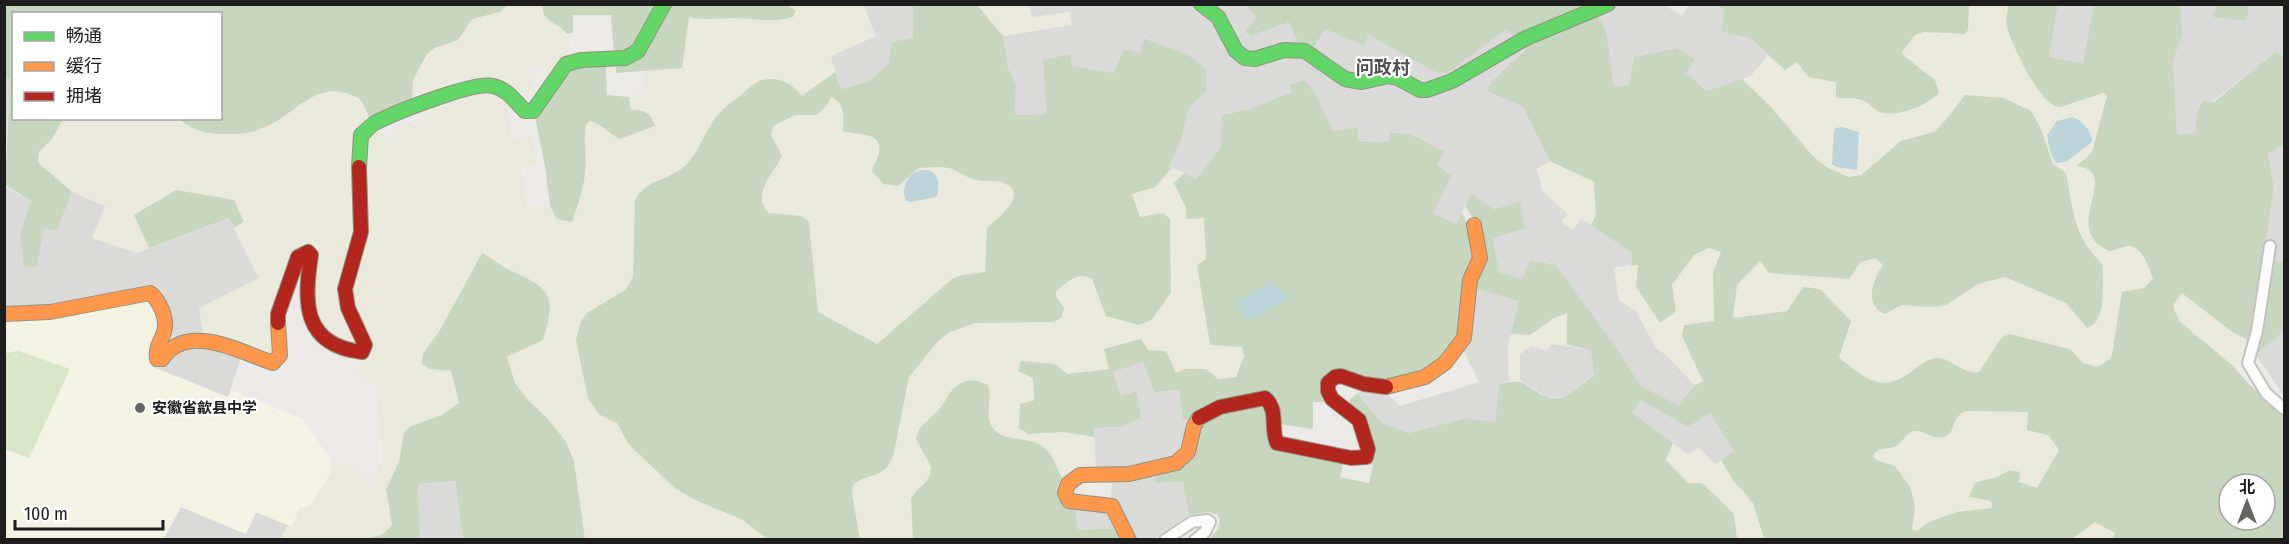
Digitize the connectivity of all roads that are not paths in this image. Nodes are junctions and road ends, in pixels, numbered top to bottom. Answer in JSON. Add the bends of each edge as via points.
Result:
{"nodes":[{"id":1,"x":664,"y":4,"type":"edge"},
{"id":2,"x":1201,"y":4,"type":"edge"},
{"id":3,"x":1608,"y":4,"type":"edge"},
{"id":4,"x":1474,"y":225,"type":"dead end"},
{"id":5,"x":2270,"y":246,"type":"dead end"},
{"id":6,"x":4,"y":314,"type":"edge"},
{"id":7,"x":2284,"y":409,"type":"edge"},
{"id":8,"x":1129,"y":540,"type":"edge"},
{"id":9,"x":1165,"y":540,"type":"edge"},
{"id":10,"x":1196,"y":540,"type":"edge"}],
"edges":[{"from":1,"to":6,"type":"street","via":[[638,51],[624,58],[566,64],[532,111],[525,111],[500,89],[480,86],[417,104],[366,129],[359,149],[360,236],[345,289],[348,308],[365,345],[362,352],[327,340],[313,324],[306,302],[309,252],[298,257],[280,307],[280,355],[273,363],[206,340],[175,344],[162,359],[157,359],[157,346],[165,330],[160,304],[150,293],[50,312]]},
{"from":2,"to":3,"type":"street","via":[[1218,17],[1236,51],[1245,58],[1284,50],[1305,51],[1345,80],[1362,82],[1388,76],[1420,90],[1452,81],[1526,38]]},
{"from":4,"to":8,"type":"street","via":[[1480,258],[1470,280],[1464,338],[1445,363],[1425,377],[1386,387],[1341,376],[1328,382],[1332,399],[1359,420],[1368,449],[1366,457],[1351,458],[1277,443],[1272,433],[1274,409],[1265,398],[1207,412],[1199,418],[1188,454],[1179,462],[1132,474],[1086,473],[1068,485],[1065,494],[1069,501],[1112,506]]},
{"from":5,"to":7,"type":"street","via":[[2258,330],[2248,363],[2266,393]]},
{"from":9,"to":10,"type":"street","via":[[1192,522],[1207,520],[1208,528]]}]}
